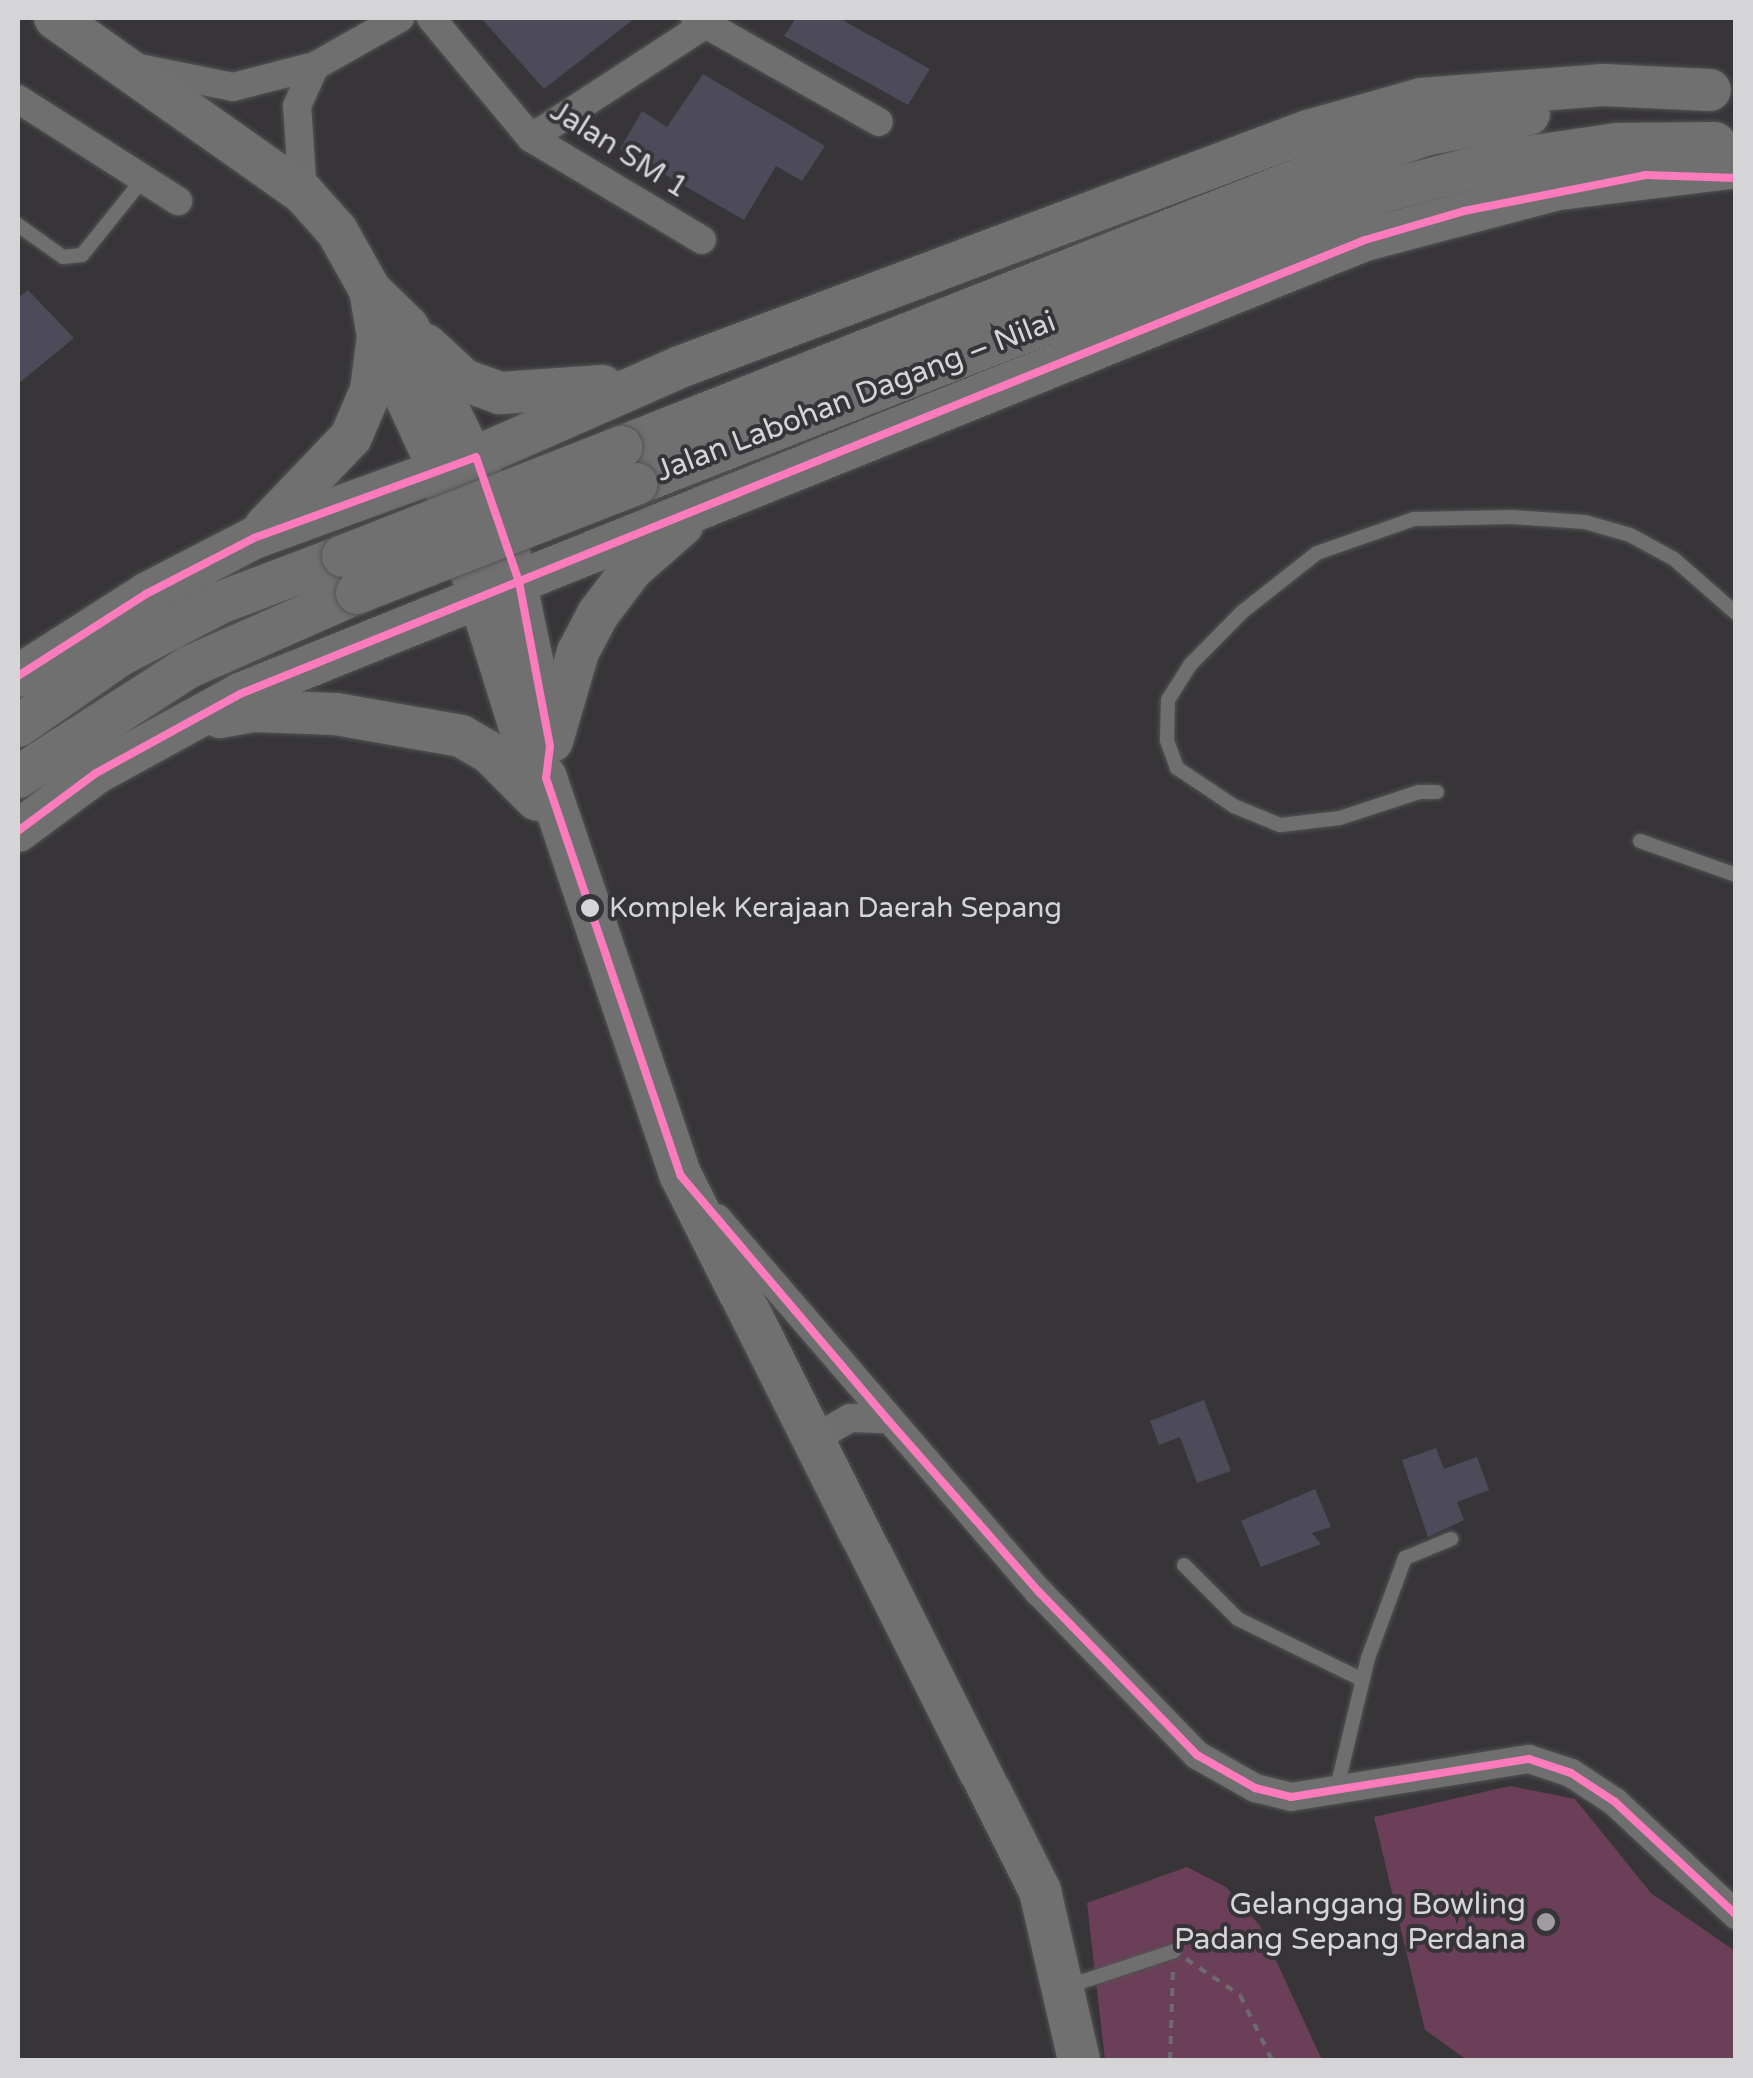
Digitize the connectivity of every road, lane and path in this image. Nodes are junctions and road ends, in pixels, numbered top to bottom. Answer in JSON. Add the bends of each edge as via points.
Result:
{"nodes":[{"id":1,"x":55,"y":18,"type":"edge"},
{"id":2,"x":400,"y":18,"type":"edge"},
{"id":3,"x":430,"y":18,"type":"edge"},
{"id":4,"x":699,"y":22,"type":"edge"},
{"id":5,"x":114,"y":63,"type":"junction"},
{"id":6,"x":315,"y":66,"type":"junction"},
{"id":7,"x":1723,"y":90,"type":"edge"},
{"id":8,"x":18,"y":98,"type":"edge"},
{"id":9,"x":879,"y":122,"type":"dead end"},
{"id":10,"x":531,"y":138,"type":"junction"},
{"id":11,"x":1736,"y":142,"type":"edge"},
{"id":12,"x":1736,"y":167,"type":"edge"},
{"id":13,"x":144,"y":179,"type":"junction"},
{"id":14,"x":304,"y":193,"type":"junction"},
{"id":15,"x":178,"y":201,"type":"dead end"},
{"id":16,"x":18,"y":225,"type":"edge"},
{"id":17,"x":702,"y":240,"type":"dead end"},
{"id":18,"x":393,"y":332,"type":"junction"},
{"id":19,"x":680,"y":368,"type":"junction"},
{"id":20,"x":539,"y":430,"type":"junction"},
{"id":21,"x":458,"y":464,"type":"junction"},
{"id":22,"x":628,"y":465,"type":"junction"},
{"id":23,"x":372,"y":495,"type":"junction"},
{"id":24,"x":735,"y":495,"type":"junction"},
{"id":25,"x":254,"y":538,"type":"junction"},
{"id":26,"x":589,"y":550,"type":"junction"},
{"id":27,"x":350,"y":574,"type":"junction"},
{"id":28,"x":501,"y":589,"type":"junction"},
{"id":29,"x":1736,"y":613,"type":"edge"},
{"id":30,"x":415,"y":624,"type":"junction"},
{"id":31,"x":18,"y":676,"type":"edge"},
{"id":32,"x":18,"y":726,"type":"edge"},
{"id":33,"x":173,"y":726,"type":"junction"},
{"id":34,"x":548,"y":762,"type":"junction"},
{"id":35,"x":18,"y":777,"type":"edge"},
{"id":36,"x":1438,"y":792,"type":"dead end"},
{"id":37,"x":18,"y":831,"type":"edge"},
{"id":38,"x":562,"y":832,"type":"junction"},
{"id":39,"x":1640,"y":841,"type":"dead end"},
{"id":40,"x":1736,"y":875,"type":"edge"},
{"id":41,"x":681,"y":1176,"type":"junction"},
{"id":42,"x":887,"y":1419,"type":"junction"},
{"id":43,"x":814,"y":1439,"type":"junction"},
{"id":44,"x":1450,"y":1539,"type":"dead end"},
{"id":45,"x":1184,"y":1565,"type":"dead end"},
{"id":46,"x":1363,"y":1680,"type":"junction"},
{"id":47,"x":1336,"y":1795,"type":"junction"},
{"id":48,"x":1736,"y":1915,"type":"edge"},
{"id":49,"x":1174,"y":1951,"type":"junction"},
{"id":50,"x":1066,"y":1987,"type":"junction"},
{"id":51,"x":1079,"y":2060,"type":"edge"},
{"id":52,"x":1170,"y":2060,"type":"edge"},
{"id":53,"x":1272,"y":2060,"type":"edge"}],
"edges":[{"from":1,"to":5,"type":"main road"},
{"from":2,"to":6,"type":"street"},
{"from":3,"to":10,"type":"street","name":"Jalan SM 1"},
{"from":4,"to":9,"type":"street"},
{"from":4,"to":10,"type":"street"},
{"from":5,"to":6,"type":"street","via":[[233,88]]},
{"from":5,"to":14,"type":"main road"},
{"from":6,"to":14,"type":"street","via":[[297,106]]},
{"from":7,"to":19,"type":"main road","via":[[1603,84],[1421,99],[1308,131]]},
{"from":7,"to":22,"type":"main road","name":"Jalan Labohan Dagang ‒ Nilai","via":[[1426,134]]},
{"from":8,"to":13,"type":"street"},
{"from":10,"to":17,"type":"street","name":"Jalan SM 1"},
{"from":11,"to":22,"type":"main road","name":"Jalan Labohan Dagang ‒ Nilai","via":[[1617,144],[1501,160],[1380,192]]},
{"from":12,"to":24,"type":"main road","via":[[1558,190],[1365,240]]},
{"from":13,"to":15,"type":"street"},
{"from":13,"to":16,"type":"lane","via":[[82,255],[64,257]]},
{"from":14,"to":18,"type":"main road","via":[[337,231]]},
{"from":18,"to":19,"type":"main road","via":[[464,380],[500,394],[580,392]]},
{"from":18,"to":21,"type":"main road"},
{"from":18,"to":25,"type":"main road","via":[[351,436]]},
{"from":19,"to":20,"type":"main road"},
{"from":20,"to":21,"type":"main road"},
{"from":20,"to":26,"type":"main road","via":[[515,461],[510,491],[525,527],[549,548]]},
{"from":21,"to":23,"type":"main road"},
{"from":21,"to":28,"type":"main road"},
{"from":22,"to":27,"type":"main road","name":"Jalan Labohan Dagang ‒ Nilai","bridge":true},
{"from":23,"to":25,"type":"main road"},
{"from":23,"to":30,"type":"main road","via":[[418,516],[437,544],[444,578]]},
{"from":24,"to":26,"type":"main road"},
{"from":24,"to":34,"type":"main road","via":[[677,528],[632,569],[598,614],[578,652]]},
{"from":25,"to":31,"type":"main road","via":[[146,594]]},
{"from":26,"to":28,"type":"main road"},
{"from":27,"to":32,"type":"main road","name":"Jalan Labohan Dagang ‒ Nilai","via":[[222,602],[120,654]]},
{"from":27,"to":35,"type":"main road","name":"Jalan Labohan Dagang ‒ Nilai"},
{"from":28,"to":30,"type":"main road"},
{"from":28,"to":34,"type":"main road","via":[[528,754]]},
{"from":29,"to":36,"type":"lane","via":[[1674,559],[1585,522],[1414,520],[1317,553],[1242,612],[1190,665],[1168,700],[1167,740],[1177,768],[1234,806],[1280,825],[1340,818],[1418,792]]},
{"from":30,"to":33,"type":"main road"},
{"from":33,"to":37,"type":"main road"},
{"from":33,"to":38,"type":"main road","via":[[253,711],[336,714],[461,736],[517,776]]},
{"from":34,"to":38,"type":"main road"},
{"from":38,"to":41,"type":"main road"},
{"from":39,"to":40,"type":"lane"},
{"from":41,"to":42,"type":"street"},
{"from":41,"to":43,"type":"main road"},
{"from":42,"to":43,"type":"street","via":[[850,1418]]},
{"from":42,"to":47,"type":"street","via":[[1039,1592],[1197,1755],[1255,1788],[1291,1797]]},
{"from":43,"to":50,"type":"main road","via":[[1040,1891]]},
{"from":44,"to":46,"type":"lane","via":[[1405,1558]]},
{"from":45,"to":46,"type":"lane","via":[[1238,1618]]},
{"from":46,"to":47,"type":"lane"},
{"from":47,"to":48,"type":"street","via":[[1529,1759],[1572,1773],[1615,1802]]},
{"from":49,"to":50,"type":"lane"},
{"from":49,"to":52,"type":"path"},
{"from":49,"to":53,"type":"path","via":[[1240,1995]]},
{"from":50,"to":51,"type":"main road"}]}
